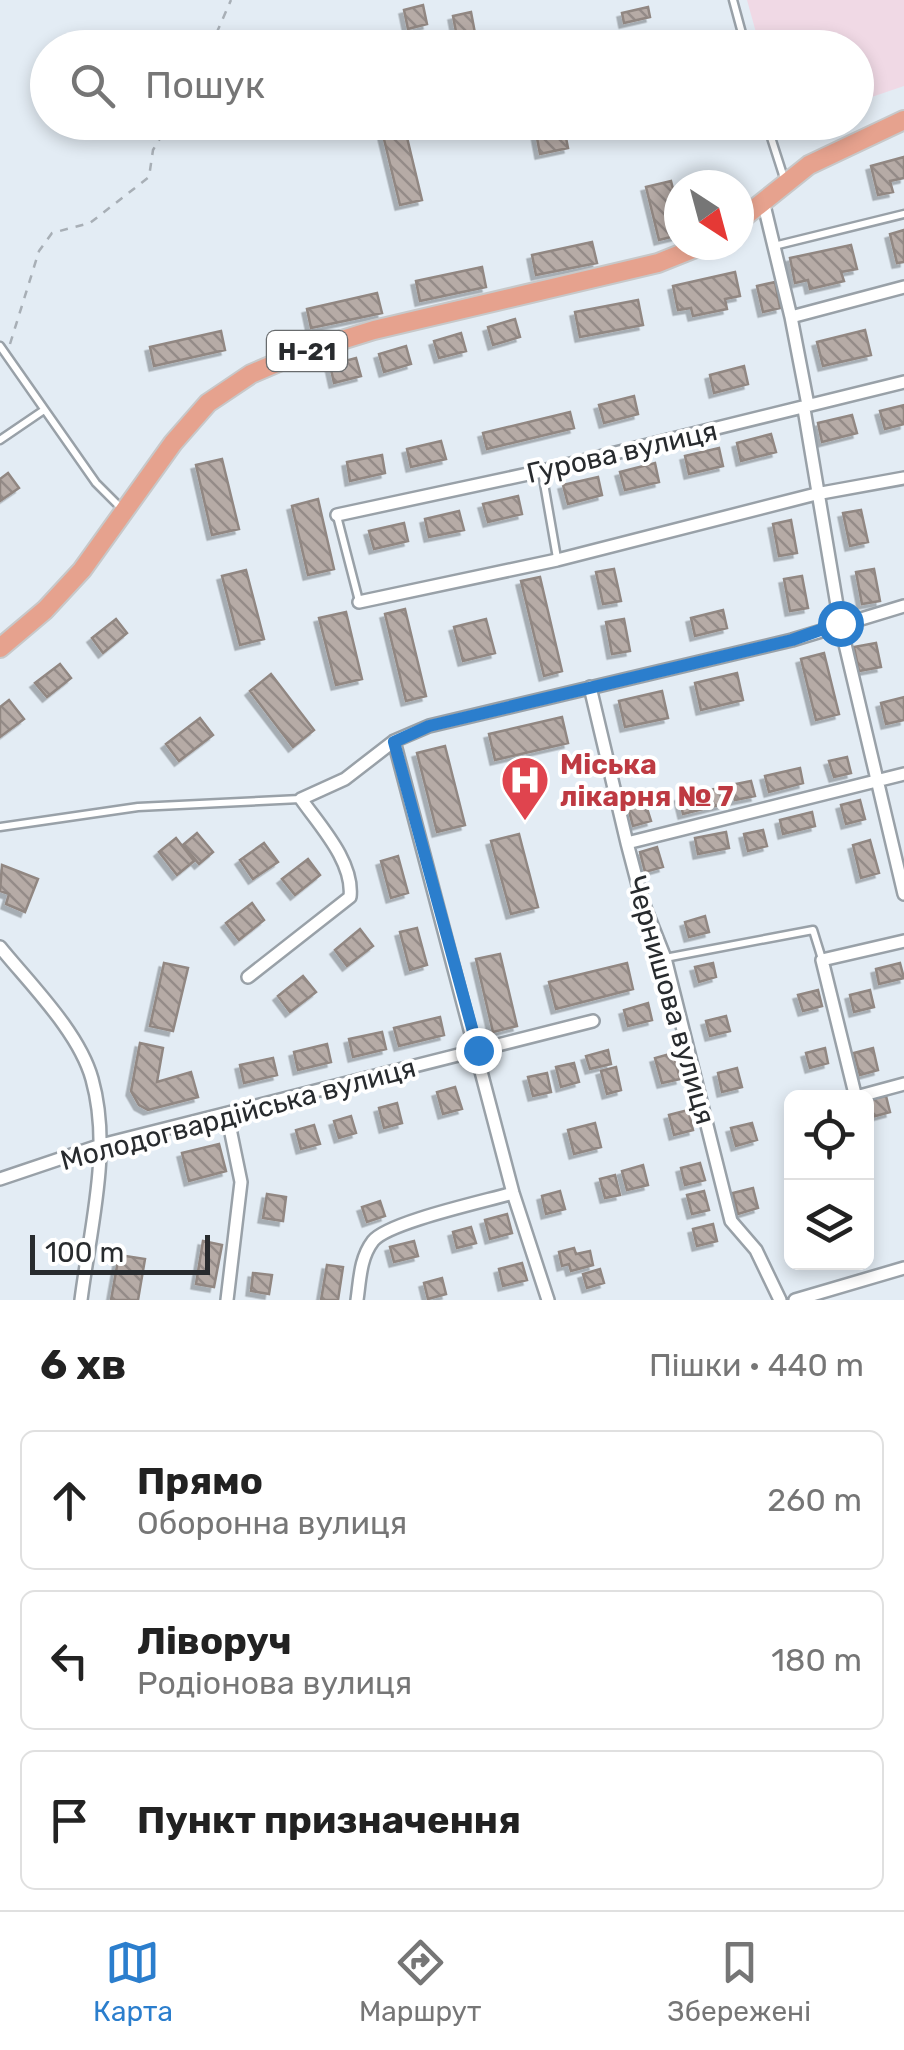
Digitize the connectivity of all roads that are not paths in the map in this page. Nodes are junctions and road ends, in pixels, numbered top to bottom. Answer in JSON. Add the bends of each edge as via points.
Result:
{"nodes":[{"id":1,"x":733,"y":0,"type":"edge"},
{"id":2,"x":741,"y":30,"type":"edge"},
{"id":3,"x":904,"y":120,"type":"edge"},
{"id":4,"x":874,"y":133,"type":"edge"},
{"id":5,"x":772,"y":140,"type":"edge"},
{"id":6,"x":859,"y":140,"type":"edge"},
{"id":7,"x":785,"y":182,"type":"junction"},
{"id":8,"x":763,"y":202,"type":"junction"},
{"id":9,"x":754,"y":209,"type":"edge"},
{"id":10,"x":904,"y":214,"type":"edge"},
{"id":11,"x":772,"y":246,"type":"junction"},
{"id":12,"x":666,"y":260,"type":"edge"},
{"id":13,"x":904,"y":287,"type":"edge"},
{"id":14,"x":792,"y":317,"type":"junction"},
{"id":15,"x":3,"y":350,"type":"edge"},
{"id":16,"x":904,"y":382,"type":"edge"},
{"id":17,"x":806,"y":407,"type":"junction"},
{"id":18,"x":44,"y":410,"type":"junction"},
{"id":19,"x":0,"y":440,"type":"edge"},
{"id":20,"x":542,"y":471,"type":"junction"},
{"id":21,"x":904,"y":478,"type":"edge"},
{"id":22,"x":816,"y":494,"type":"junction"},
{"id":23,"x":125,"y":512,"type":"junction"},
{"id":24,"x":337,"y":516,"type":"joint"},
{"id":25,"x":557,"y":560,"type":"junction"},
{"id":26,"x":359,"y":602,"type":"joint"},
{"id":27,"x":904,"y":606,"type":"edge"},
{"id":28,"x":840,"y":623,"type":"junction"},
{"id":29,"x":9,"y":629,"type":"edge"},
{"id":30,"x":0,"y":648,"type":"edge"},
{"id":31,"x":590,"y":688,"type":"junction"},
{"id":32,"x":394,"y":742,"type":"junction"},
{"id":33,"x":904,"y":774,"type":"edge"},
{"id":34,"x":877,"y":779,"type":"junction"},
{"id":35,"x":301,"y":799,"type":"junction"},
{"id":36,"x":0,"y":827,"type":"edge"},
{"id":37,"x":627,"y":843,"type":"junction"},
{"id":38,"x":904,"y":894,"type":"edge"},
{"id":39,"x":904,"y":940,"type":"edge"},
{"id":40,"x":0,"y":947,"type":"edge"},
{"id":41,"x":665,"y":958,"type":"junction"},
{"id":42,"x":822,"y":960,"type":"junction"},
{"id":43,"x":248,"y":978,"type":"dead end"},
{"id":44,"x":593,"y":1020,"type":"dead end"},
{"id":45,"x":478,"y":1050,"type":"junction"},
{"id":46,"x":904,"y":1084,"type":"edge"},
{"id":47,"x":854,"y":1090,"type":"edge"},
{"id":48,"x":874,"y":1092,"type":"edge"},
{"id":49,"x":228,"y":1114,"type":"junction"},
{"id":50,"x":101,"y":1145,"type":"junction"},
{"id":51,"x":0,"y":1180,"type":"edge"},
{"id":52,"x":513,"y":1193,"type":"junction"},
{"id":53,"x":904,"y":1268,"type":"edge"},
{"id":54,"x":81,"y":1300,"type":"edge"},
{"id":55,"x":227,"y":1300,"type":"edge"},
{"id":56,"x":357,"y":1300,"type":"edge"},
{"id":57,"x":548,"y":1300,"type":"edge"},
{"id":58,"x":780,"y":1300,"type":"edge"},
{"id":59,"x":795,"y":1300,"type":"edge"}],
"edges":[{"from":1,"to":2,"type":"lane"},
{"from":3,"to":4,"type":"main road"},
{"from":5,"to":7,"type":"lane"},
{"from":6,"to":7,"type":"main road"},
{"from":7,"to":8,"type":"main road"},
{"from":8,"to":9,"type":"main road"},
{"from":8,"to":11,"type":"street"},
{"from":10,"to":11,"type":"lane"},
{"from":11,"to":14,"type":"street"},
{"from":12,"to":23,"type":"main road","number":"Н-21","via":[[374,330],[250,374],[208,403]]},
{"from":13,"to":14,"type":"street"},
{"from":14,"to":17,"type":"street"},
{"from":15,"to":18,"type":"lane"},
{"from":16,"to":17,"type":"street","name":"Гурова вулиця"},
{"from":17,"to":20,"type":"street","name":"Гурова вулиця"},
{"from":17,"to":22,"type":"street"},
{"from":18,"to":19,"type":"lane"},
{"from":18,"to":23,"type":"lane","via":[[96,484]]},
{"from":20,"to":24,"type":"street","name":"Гурова вулиця"},
{"from":20,"to":25,"type":"lane"},
{"from":21,"to":22,"type":"street"},
{"from":22,"to":25,"type":"street"},
{"from":22,"to":28,"type":"street"},
{"from":23,"to":29,"type":"main road","number":"Н-21","via":[[82,570]]},
{"from":24,"to":26,"type":"lane"},
{"from":25,"to":26,"type":"street"},
{"from":27,"to":28,"type":"street"},
{"from":28,"to":31,"type":"street"},
{"from":28,"to":34,"type":"street"},
{"from":29,"to":30,"type":"main road","number":"Н-21"},
{"from":31,"to":32,"type":"street","via":[[429,726]]},
{"from":31,"to":37,"type":"street","name":"Чернишова вулиця"},
{"from":32,"to":35,"type":"street","via":[[344,779]]},
{"from":32,"to":45,"type":"street"},
{"from":33,"to":34,"type":"street"},
{"from":34,"to":37,"type":"street"},
{"from":34,"to":38,"type":"street"},
{"from":35,"to":36,"type":"lane","via":[[138,807]]},
{"from":35,"to":43,"type":"street","via":[[344,866],[350,897]]},
{"from":37,"to":41,"type":"street","name":"Чернишова вулиця"},
{"from":39,"to":42,"type":"street"},
{"from":40,"to":50,"type":"street","via":[[68,1032],[92,1077]]},
{"from":41,"to":42,"type":"lane","via":[[813,930]]},
{"from":41,"to":58,"type":"street","name":"Чернишова вулиця","via":[[731,1221],[756,1250]]},
{"from":42,"to":47,"type":"street"},
{"from":44,"to":45,"type":"street","name":"Молодогвардійська вулиця"},
{"from":45,"to":49,"type":"street","name":"Молодогвардійська вулиця"},
{"from":45,"to":52,"type":"street"},
{"from":46,"to":48,"type":"street"},
{"from":49,"to":50,"type":"street","name":"Молодогвардійська вулиця"},
{"from":49,"to":55,"type":"street","via":[[241,1182]]},
{"from":50,"to":51,"type":"street","name":"Молодогвардійська вулиця"},
{"from":50,"to":54,"type":"street"},
{"from":52,"to":56,"type":"street","via":[[375,1237],[362,1261]]},
{"from":52,"to":57,"type":"street"},
{"from":53,"to":59,"type":"street"}]}
